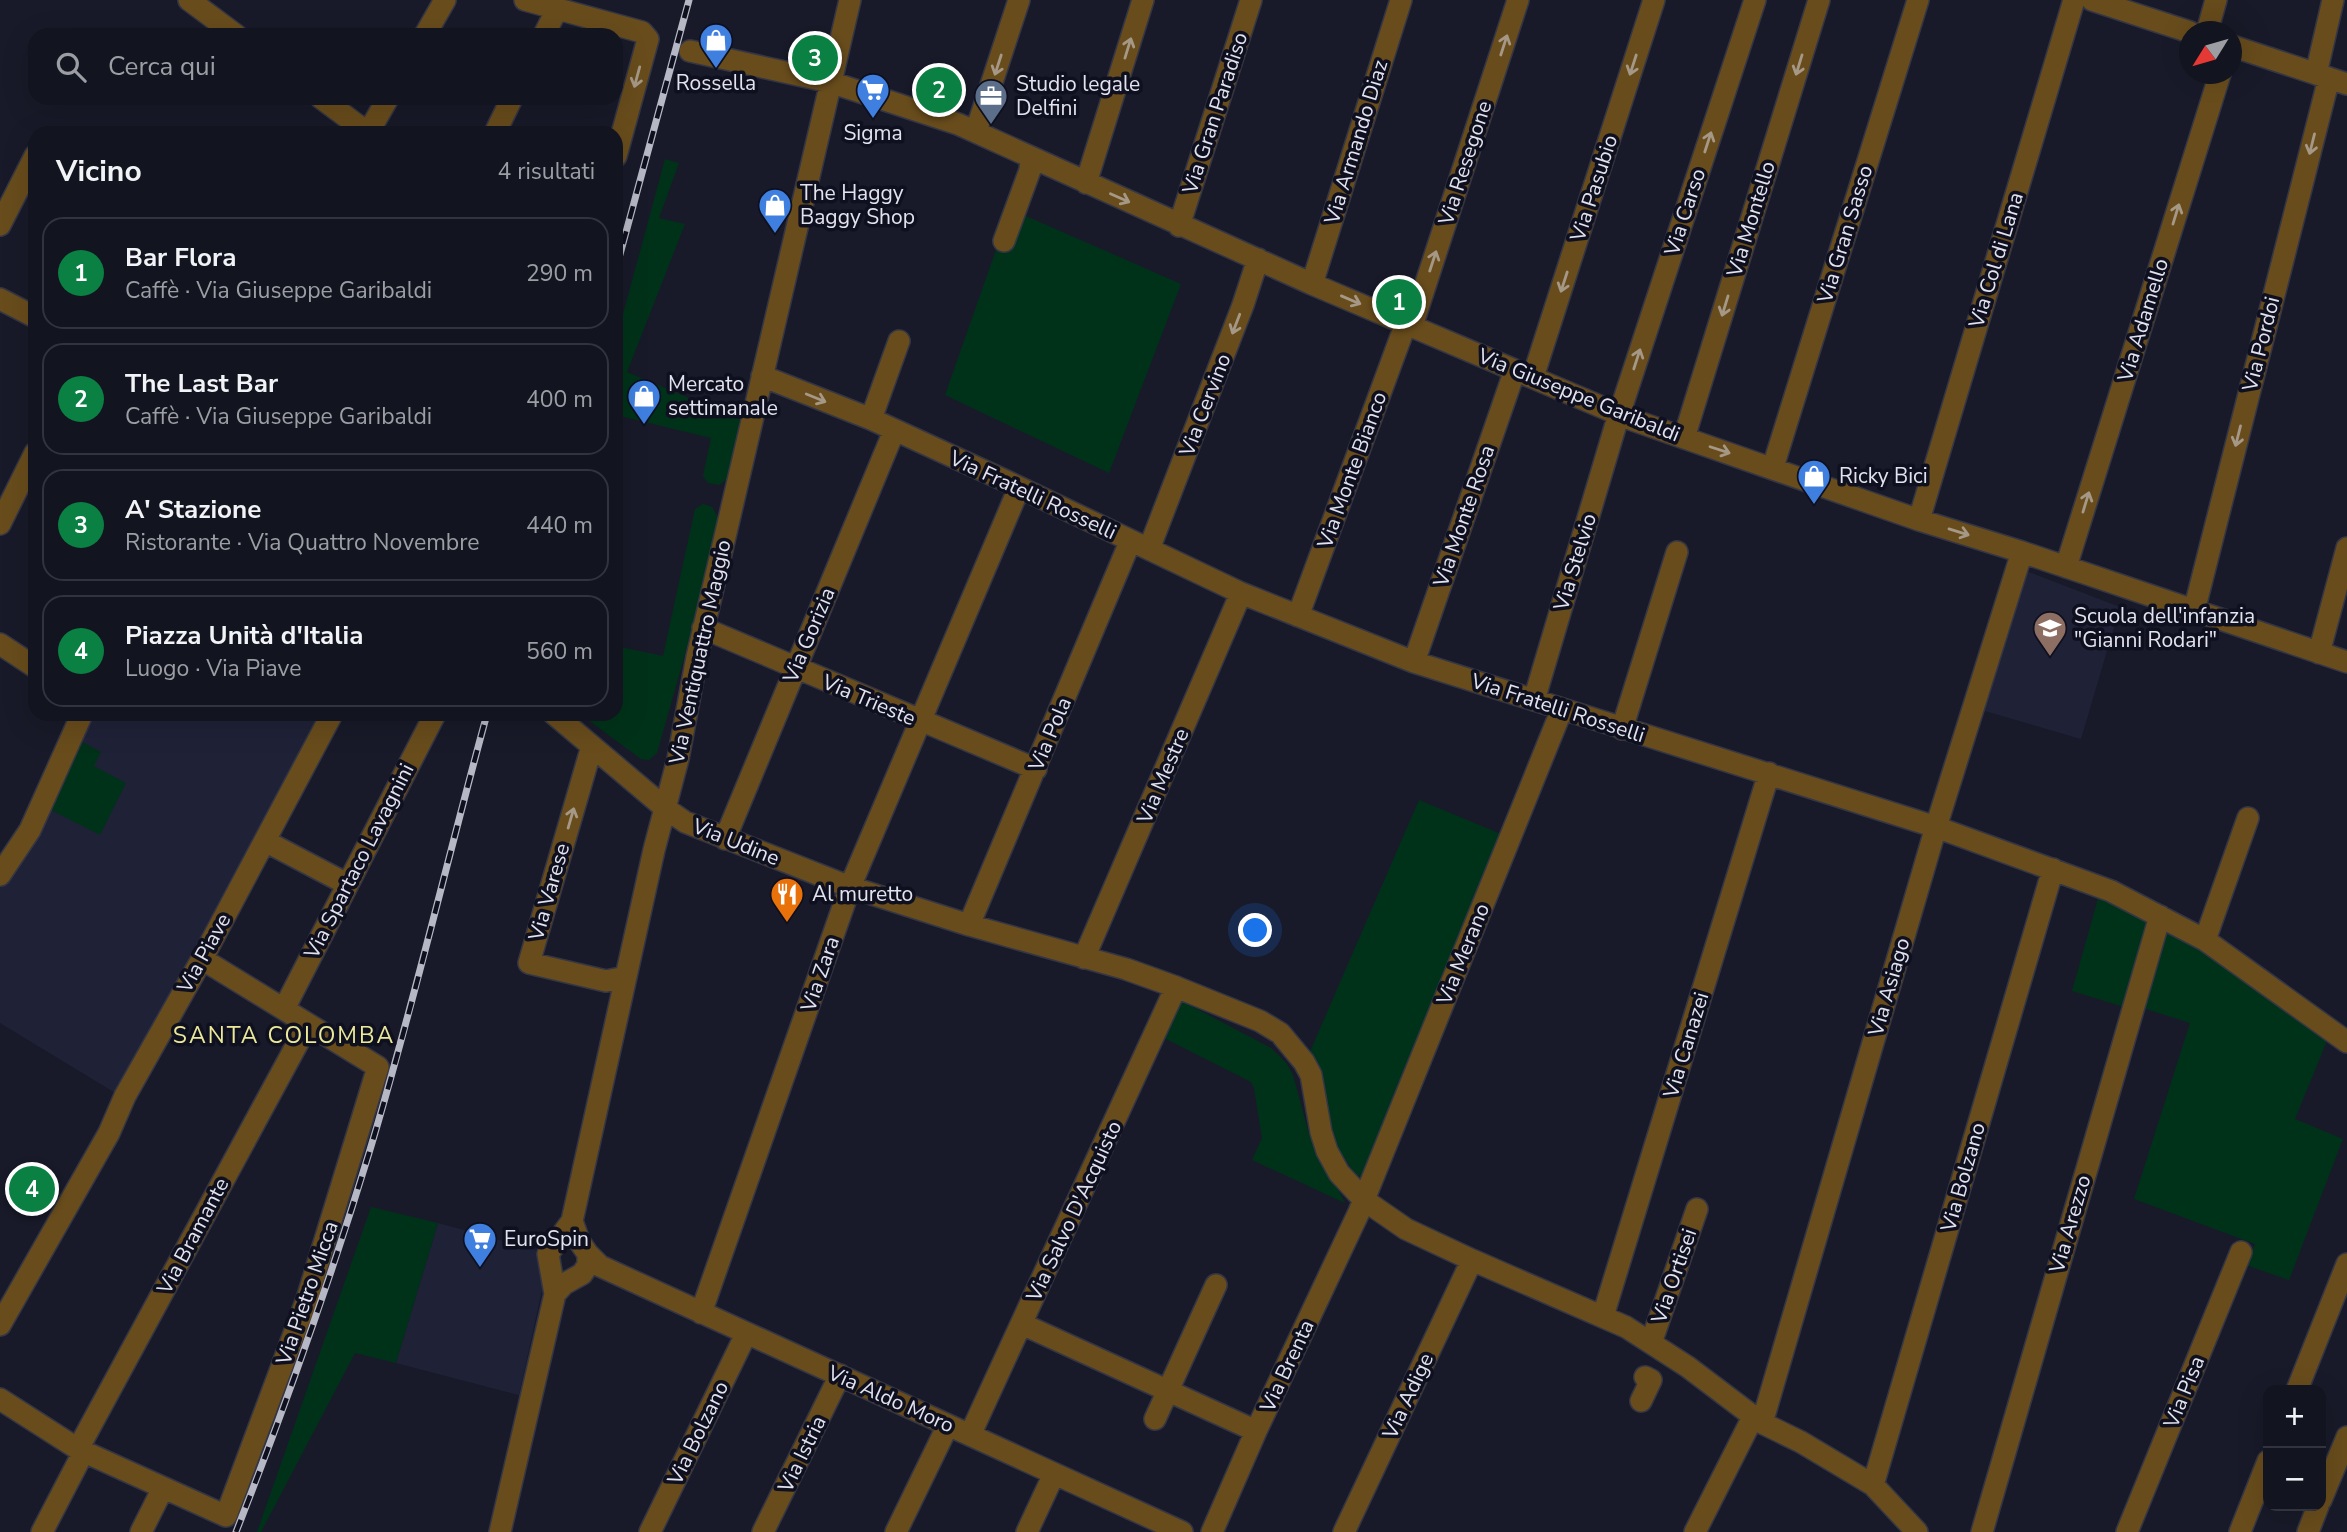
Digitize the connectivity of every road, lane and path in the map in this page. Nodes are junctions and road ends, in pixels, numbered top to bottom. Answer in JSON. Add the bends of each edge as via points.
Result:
{"nodes":[{"id":1,"x":189,"y":0,"type":"edge"},
{"id":2,"x":445,"y":0,"type":"edge"},
{"id":3,"x":525,"y":0,"type":"edge"},
{"id":4,"x":850,"y":0,"type":"edge"},
{"id":5,"x":1019,"y":0,"type":"edge"},
{"id":6,"x":1143,"y":0,"type":"edge"},
{"id":7,"x":1251,"y":0,"type":"edge"},
{"id":8,"x":1401,"y":0,"type":"edge"},
{"id":9,"x":1518,"y":0,"type":"edge"},
{"id":10,"x":1654,"y":0,"type":"edge"},
{"id":11,"x":1755,"y":0,"type":"edge"},
{"id":12,"x":1819,"y":0,"type":"edge"},
{"id":13,"x":1918,"y":0,"type":"edge"},
{"id":14,"x":2074,"y":0,"type":"edge"},
{"id":15,"x":2092,"y":0,"type":"edge"},
{"id":16,"x":2216,"y":0,"type":"edge"},
{"id":17,"x":2333,"y":0,"type":"edge"},
{"id":18,"x":557,"y":9,"type":"junction"},
{"id":19,"x":2210,"y":21,"type":"edge"},
{"id":20,"x":227,"y":28,"type":"edge"},
{"id":21,"x":429,"y":28,"type":"edge"},
{"id":22,"x":548,"y":28,"type":"edge"},
{"id":23,"x":2179,"y":29,"type":"edge"},
{"id":24,"x":2242,"y":50,"type":"edge"},
{"id":25,"x":690,"y":51,"type":"dead end"},
{"id":26,"x":2331,"y":79,"type":"edge"},
{"id":27,"x":830,"y":82,"type":"junction"},
{"id":28,"x":2217,"y":84,"type":"edge"},
{"id":29,"x":330,"y":105,"type":"edge"},
{"id":30,"x":384,"y":105,"type":"edge"},
{"id":31,"x":509,"y":105,"type":"edge"},
{"id":32,"x":359,"y":126,"type":"edge"},
{"id":33,"x":372,"y":126,"type":"edge"},
{"id":34,"x":498,"y":126,"type":"edge"},
{"id":35,"x":623,"y":130,"type":"edge"},
{"id":36,"x":976,"y":131,"type":"junction"},
{"id":37,"x":1031,"y":157,"type":"junction"},
{"id":38,"x":28,"y":170,"type":"edge"},
{"id":39,"x":1086,"y":183,"type":"junction"},
{"id":40,"x":0,"y":225,"type":"edge"},
{"id":41,"x":1179,"y":226,"type":"junction"},
{"id":42,"x":1004,"y":241,"type":"dead end"},
{"id":43,"x":1258,"y":259,"type":"junction"},
{"id":44,"x":1311,"y":284,"type":"junction"},
{"id":45,"x":0,"y":299,"type":"edge"},
{"id":46,"x":28,"y":310,"type":"edge"},
{"id":47,"x":1409,"y":325,"type":"junction"},
{"id":48,"x":899,"y":341,"type":"dead end"},
{"id":49,"x":1524,"y":373,"type":"junction"},
{"id":50,"x":762,"y":376,"type":"junction"},
{"id":51,"x":871,"y":419,"type":"junction"},
{"id":52,"x":1618,"y":419,"type":"junction"},
{"id":53,"x":894,"y":431,"type":"junction"},
{"id":54,"x":1684,"y":438,"type":"junction"},
{"id":55,"x":28,"y":467,"type":"edge"},
{"id":56,"x":1773,"y":467,"type":"junction"},
{"id":57,"x":1019,"y":488,"type":"junction"},
{"id":58,"x":1919,"y":520,"type":"junction"},
{"id":59,"x":0,"y":524,"type":"edge"},
{"id":60,"x":1140,"y":545,"type":"junction"},
{"id":61,"x":2347,"y":548,"type":"edge"},
{"id":62,"x":1677,"y":552,"type":"dead end"},
{"id":63,"x":2021,"y":552,"type":"junction"},
{"id":64,"x":2066,"y":567,"type":"junction"},
{"id":65,"x":1241,"y":593,"type":"junction"},
{"id":66,"x":2194,"y":611,"type":"junction"},
{"id":67,"x":1298,"y":616,"type":"junction"},
{"id":68,"x":703,"y":628,"type":"junction"},
{"id":69,"x":0,"y":644,"type":"edge"},
{"id":70,"x":2319,"y":653,"type":"junction"},
{"id":71,"x":28,"y":662,"type":"edge"},
{"id":72,"x":1414,"y":662,"type":"junction"},
{"id":73,"x":2347,"y":662,"type":"edge"},
{"id":74,"x":794,"y":669,"type":"junction"},
{"id":75,"x":1534,"y":700,"type":"junction"},
{"id":76,"x":1562,"y":709,"type":"junction"},
{"id":77,"x":79,"y":721,"type":"edge"},
{"id":78,"x":328,"y":721,"type":"edge"},
{"id":79,"x":431,"y":721,"type":"edge"},
{"id":80,"x":562,"y":721,"type":"edge"},
{"id":81,"x":920,"y":721,"type":"junction"},
{"id":82,"x":1622,"y":729,"type":"junction"},
{"id":83,"x":592,"y":746,"type":"junction"},
{"id":84,"x":1036,"y":769,"type":"junction"},
{"id":85,"x":1769,"y":773,"type":"junction"},
{"id":86,"x":665,"y":808,"type":"junction"},
{"id":87,"x":2248,"y":818,"type":"dead end"},
{"id":88,"x":1936,"y":827,"type":"junction"},
{"id":89,"x":725,"y":839,"type":"junction"},
{"id":90,"x":265,"y":841,"type":"junction"},
{"id":91,"x":7,"y":850,"type":"edge"},
{"id":92,"x":2053,"y":869,"type":"junction"},
{"id":93,"x":0,"y":875,"type":"edge"},
{"id":94,"x":347,"y":884,"type":"junction"},
{"id":95,"x":850,"y":887,"type":"junction"},
{"id":96,"x":2160,"y":916,"type":"junction"},
{"id":97,"x":969,"y":925,"type":"junction"},
{"id":98,"x":2205,"y":940,"type":"junction"},
{"id":99,"x":1084,"y":958,"type":"junction"},
{"id":100,"x":202,"y":959,"type":"junction"},
{"id":101,"x":618,"y":984,"type":"junction"},
{"id":102,"x":1175,"y":986,"type":"junction"},
{"id":103,"x":284,"y":1009,"type":"junction"},
{"id":104,"x":308,"y":1024,"type":"junction"},
{"id":105,"x":2347,"y":1042,"type":"edge"},
{"id":106,"x":1364,"y":1200,"type":"junction"},
{"id":107,"x":1697,"y":1209,"type":"dead end"},
{"id":108,"x":2241,"y":1252,"type":"dead end"},
{"id":109,"x":579,"y":1253,"type":"junction"},
{"id":110,"x":1472,"y":1260,"type":"junction"},
{"id":111,"x":2347,"y":1264,"type":"edge"},
{"id":112,"x":1216,"y":1285,"type":"dead end"},
{"id":113,"x":555,"y":1294,"type":"junction"},
{"id":114,"x":7,"y":1308,"type":"edge"},
{"id":115,"x":701,"y":1312,"type":"junction"},
{"id":116,"x":1603,"y":1316,"type":"junction"},
{"id":117,"x":1022,"y":1324,"type":"junction"},
{"id":118,"x":0,"y":1325,"type":"edge"},
{"id":119,"x":746,"y":1334,"type":"junction"},
{"id":120,"x":1651,"y":1343,"type":"junction"},
{"id":121,"x":839,"y":1375,"type":"junction"},
{"id":122,"x":1645,"y":1377,"type":"dead end"},
{"id":123,"x":2299,"y":1385,"type":"edge"},
{"id":124,"x":1168,"y":1391,"type":"junction"},
{"id":125,"x":0,"y":1399,"type":"edge"},
{"id":126,"x":1641,"y":1401,"type":"dead end"},
{"id":127,"x":1155,"y":1419,"type":"dead end"},
{"id":128,"x":1758,"y":1420,"type":"junction"},
{"id":129,"x":948,"y":1425,"type":"junction"},
{"id":130,"x":1256,"y":1431,"type":"junction"},
{"id":131,"x":971,"y":1435,"type":"junction"},
{"id":132,"x":2347,"y":1437,"type":"edge"},
{"id":133,"x":80,"y":1450,"type":"junction"},
{"id":134,"x":1054,"y":1474,"type":"junction"},
{"id":135,"x":2263,"y":1474,"type":"edge"},
{"id":136,"x":1873,"y":1485,"type":"junction"},
{"id":137,"x":163,"y":1488,"type":"junction"},
{"id":138,"x":2326,"y":1488,"type":"edge"},
{"id":139,"x":2316,"y":1511,"type":"edge"},
{"id":140,"x":1153,"y":1526,"type":"edge"},
{"id":141,"x":42,"y":1532,"type":"edge"},
{"id":142,"x":141,"y":1532,"type":"edge"},
{"id":143,"x":500,"y":1532,"type":"edge"},
{"id":144,"x":650,"y":1532,"type":"edge"},
{"id":145,"x":764,"y":1532,"type":"edge"},
{"id":146,"x":896,"y":1532,"type":"edge"},
{"id":147,"x":1027,"y":1532,"type":"edge"},
{"id":148,"x":1182,"y":1532,"type":"edge"},
{"id":149,"x":1212,"y":1532,"type":"edge"},
{"id":150,"x":1344,"y":1532,"type":"edge"},
{"id":151,"x":1695,"y":1532,"type":"edge"},
{"id":152,"x":1917,"y":1532,"type":"edge"},
{"id":153,"x":1982,"y":1532,"type":"edge"},
{"id":154,"x":2127,"y":1532,"type":"edge"},
{"id":155,"x":2240,"y":1532,"type":"edge"},
{"id":156,"x":2308,"y":1532,"type":"edge"}],
"edges":[{"from":1,"to":20,"type":"street"},
{"from":2,"to":21,"type":"street"},
{"from":3,"to":18,"type":"street"},
{"from":4,"to":27,"type":"street","name":"Via Ventiquattro Maggio"},
{"from":5,"to":36,"type":"street","one_way":true},
{"from":39,"to":6,"type":"street","one_way":true},
{"from":7,"to":41,"type":"street","name":"Via Gran Paradiso"},
{"from":8,"to":44,"type":"street","name":"Via Armando Diaz"},
{"from":47,"to":9,"type":"street","name":"Via Resegone","one_way":true},
{"from":10,"to":49,"type":"street","name":"Via Pasubio","one_way":true},
{"from":52,"to":11,"type":"street","name":"Via Carso","one_way":true},
{"from":12,"to":54,"type":"street","name":"Via Montello","one_way":true},
{"from":13,"to":56,"type":"street","name":"Via Gran Sasso"},
{"from":14,"to":58,"type":"street","name":"Via Col di Lana"},
{"from":15,"to":23,"type":"street"},
{"from":16,"to":19,"type":"street"},
{"from":17,"to":26,"type":"street","name":"Via Pordoi"},
{"from":18,"to":22,"type":"street"},
{"from":18,"to":35,"type":"street","one_way":true,"via":[[642,32],[648,39]]},
{"from":24,"to":26,"type":"street"},
{"from":25,"to":27,"type":"street","name":"Via Giuseppe Garibaldi"},
{"from":26,"to":66,"type":"street","name":"Via Pordoi","one_way":true},
{"from":27,"to":36,"type":"street","name":"Via Giuseppe Garibaldi"},
{"from":27,"to":50,"type":"street","name":"Via Ventiquattro Maggio"},
{"from":64,"to":28,"type":"street","name":"Via Adamello","one_way":true},
{"from":29,"to":32,"type":"street"},
{"from":30,"to":33,"type":"street"},
{"from":31,"to":34,"type":"street"},
{"from":36,"to":37,"type":"street","name":"Via Giuseppe Garibaldi"},
{"from":37,"to":39,"type":"street","name":"Via Giuseppe Garibaldi"},
{"from":37,"to":42,"type":"street"},
{"from":38,"to":40,"type":"street"},
{"from":39,"to":41,"type":"street","name":"Via Giuseppe Garibaldi","one_way":true},
{"from":41,"to":43,"type":"street","name":"Via Giuseppe Garibaldi"},
{"from":43,"to":44,"type":"street","name":"Via Giuseppe Garibaldi"},
{"from":43,"to":60,"type":"street","name":"Via Cervino","one_way":true,"via":[[1243,305]]},
{"from":44,"to":47,"type":"street","name":"Via Giuseppe Garibaldi","one_way":true},
{"from":45,"to":46,"type":"street"},
{"from":47,"to":49,"type":"street","name":"Via Giuseppe Garibaldi"},
{"from":47,"to":67,"type":"street","name":"Via Monte Bianco"},
{"from":48,"to":51,"type":"street"},
{"from":49,"to":52,"type":"street","name":"Via Giuseppe Garibaldi"},
{"from":49,"to":72,"type":"street","name":"Via Monte Rosa"},
{"from":50,"to":51,"type":"street","name":"Via Fratelli Rosselli","one_way":true},
{"from":50,"to":68,"type":"street","name":"Via Ventiquattro Maggio"},
{"from":51,"to":53,"type":"street","name":"Via Fratelli Rosselli"},
{"from":52,"to":54,"type":"street","name":"Via Giuseppe Garibaldi"},
{"from":52,"to":75,"type":"street","name":"Via Stelvio"},
{"from":53,"to":57,"type":"street","name":"Via Fratelli Rosselli"},
{"from":53,"to":74,"type":"street","name":"Via Gorizia"},
{"from":54,"to":56,"type":"street","name":"Via Giuseppe Garibaldi","one_way":true},
{"from":55,"to":59,"type":"street"},
{"from":56,"to":58,"type":"street","name":"Via Giuseppe Garibaldi"},
{"from":57,"to":60,"type":"street","name":"Via Fratelli Rosselli"},
{"from":57,"to":81,"type":"street","name":"Via Zara"},
{"from":58,"to":63,"type":"street","name":"Via Giuseppe Garibaldi","one_way":true},
{"from":60,"to":65,"type":"street","name":"Via Fratelli Rosselli"},
{"from":60,"to":84,"type":"street","name":"Via Pola"},
{"from":61,"to":70,"type":"street"},
{"from":62,"to":82,"type":"street"},
{"from":63,"to":64,"type":"street","name":"Via Giuseppe Garibaldi"},
{"from":63,"to":88,"type":"street","name":"Via Asiago"},
{"from":64,"to":66,"type":"street","name":"Via Giuseppe Garibaldi"},
{"from":65,"to":67,"type":"street","name":"Via Fratelli Rosselli"},
{"from":65,"to":99,"type":"street","name":"Via Mestre"},
{"from":66,"to":70,"type":"street","name":"Via Giuseppe Garibaldi"},
{"from":67,"to":72,"type":"street","name":"Via Fratelli Rosselli"},
{"from":68,"to":74,"type":"street","name":"Via Trieste"},
{"from":68,"to":86,"type":"street","name":"Via Ventiquattro Maggio"},
{"from":69,"to":71,"type":"street"},
{"from":70,"to":73,"type":"street","name":"Via Giuseppe Garibaldi"},
{"from":72,"to":75,"type":"street","name":"Via Fratelli Rosselli"},
{"from":74,"to":81,"type":"street","name":"Via Trieste"},
{"from":74,"to":89,"type":"street","name":"Via Gorizia"},
{"from":75,"to":76,"type":"street","name":"Via Fratelli Rosselli"},
{"from":76,"to":82,"type":"street","name":"Via Fratelli Rosselli"},
{"from":76,"to":106,"type":"street","name":"Via Merano"},
{"from":77,"to":91,"type":"street","via":[[30,830]]},
{"from":78,"to":90,"type":"street","name":"Via Piave"},
{"from":79,"to":94,"type":"street","name":"Via Spartaco Lavagnini"},
{"from":80,"to":83,"type":"street","name":"Via Udine"},
{"from":81,"to":84,"type":"street","name":"Via Trieste"},
{"from":81,"to":95,"type":"street","name":"Via Zara"},
{"from":82,"to":85,"type":"street","name":"Via Fratelli Rosselli"},
{"from":83,"to":86,"type":"street","name":"Via Udine"},
{"from":101,"to":83,"type":"street","name":"Via Varese","one_way":true,"via":[[529,963]]},
{"from":84,"to":97,"type":"street","name":"Via Pola"},
{"from":85,"to":88,"type":"street","name":"Via Fratelli Rosselli"},
{"from":85,"to":116,"type":"street","name":"Via Canazei"},
{"from":86,"to":89,"type":"street","name":"Via Udine"},
{"from":86,"to":101,"type":"street","name":"Via Ventiquattro Maggio"},
{"from":87,"to":98,"type":"street"},
{"from":88,"to":92,"type":"street","name":"Via Fratelli Rosselli"},
{"from":88,"to":128,"type":"street","name":"Via Asiago"},
{"from":89,"to":95,"type":"street","name":"Via Udine"},
{"from":90,"to":94,"type":"street"},
{"from":90,"to":100,"type":"street","name":"Via Piave"},
{"from":91,"to":93,"type":"street"},
{"from":92,"to":96,"type":"street","name":"Via Fratelli Rosselli"},
{"from":92,"to":136,"type":"street","name":"Via Bolzano"},
{"from":94,"to":103,"type":"street","name":"Via Spartaco Lavagnini"},
{"from":95,"to":97,"type":"street","name":"Via Udine"},
{"from":95,"to":115,"type":"street","name":"Via Zara"},
{"from":96,"to":98,"type":"street","name":"Via Fratelli Rosselli"},
{"from":96,"to":153,"type":"street","name":"Via Arezzo"},
{"from":97,"to":99,"type":"street","name":"Via Udine"},
{"from":98,"to":105,"type":"street","name":"Via Fratelli Rosselli"},
{"from":99,"to":102,"type":"street","name":"Via Udine"},
{"from":100,"to":103,"type":"street"},
{"from":100,"to":114,"type":"street","name":"Via Piave","via":[[76,1193]]},
{"from":101,"to":109,"type":"street","name":"Via Ventiquattro Maggio"},
{"from":102,"to":106,"type":"street","name":"Via Udine","via":[[1280,1033],[1311,1075],[1327,1151],[1339,1173]]},
{"from":102,"to":117,"type":"street","name":"Via Salvo D'Acquisto"},
{"from":103,"to":104,"type":"street"},
{"from":104,"to":133,"type":"street","name":"Via Bramante"},
{"from":104,"to":137,"type":"street","name":"Via Pietro Micca","via":[[378,1067],[307,1299],[226,1516]]},
{"from":106,"to":110,"type":"street","name":"Via Udine","via":[[1406,1229]]},
{"from":106,"to":130,"type":"street","name":"Via Brenta"},
{"from":107,"to":120,"type":"street","name":"Via Ortisei"},
{"from":108,"to":154,"type":"street","name":"Via Pisa"},
{"from":109,"to":113,"type":"street"},
{"from":109,"to":113,"type":"street","name":"Via Ventiquattro Maggio","via":[[548,1254]]},
{"from":109,"to":115,"type":"street","name":"Via Aldo Moro"},
{"from":110,"to":116,"type":"street","name":"Via Udine"},
{"from":110,"to":150,"type":"street","name":"Via Adige"},
{"from":111,"to":123,"type":"street"},
{"from":112,"to":124,"type":"street"},
{"from":113,"to":143,"type":"street","name":"Via Ventiquattro Maggio"},
{"from":114,"to":118,"type":"street","name":"Via Piave"},
{"from":115,"to":119,"type":"street","name":"Via Aldo Moro"},
{"from":116,"to":120,"type":"street","name":"Via Udine"},
{"from":117,"to":124,"type":"street"},
{"from":117,"to":131,"type":"street","name":"Via Salvo D'Acquisto"},
{"from":119,"to":121,"type":"street","name":"Via Aldo Moro"},
{"from":119,"to":144,"type":"street","name":"Via Bolzano"},
{"from":120,"to":128,"type":"street","name":"Via Udine"},
{"from":121,"to":129,"type":"street","name":"Via Aldo Moro"},
{"from":121,"to":145,"type":"street","name":"Via Istria"},
{"from":122,"to":126,"type":"street","via":[[1651,1380]]},
{"from":124,"to":127,"type":"street"},
{"from":124,"to":130,"type":"street"},
{"from":125,"to":133,"type":"street"},
{"from":128,"to":136,"type":"street","name":"Via Udine"},
{"from":128,"to":151,"type":"street","name":"Via Asiago"},
{"from":129,"to":131,"type":"street","name":"Via Aldo Moro"},
{"from":129,"to":146,"type":"street"},
{"from":130,"to":149,"type":"street","name":"Via Brenta"},
{"from":131,"to":134,"type":"street","name":"Via Aldo Moro"},
{"from":132,"to":138,"type":"street"},
{"from":133,"to":137,"type":"street"},
{"from":133,"to":141,"type":"street","name":"Via Bramante"},
{"from":134,"to":140,"type":"street","name":"Via Aldo Moro"},
{"from":134,"to":147,"type":"street"},
{"from":135,"to":155,"type":"street"},
{"from":136,"to":152,"type":"street","name":"Via Udine"},
{"from":137,"to":142,"type":"street"},
{"from":139,"to":156,"type":"street"},
{"from":140,"to":148,"type":"street","name":"Via Aldo Moro"}]}
